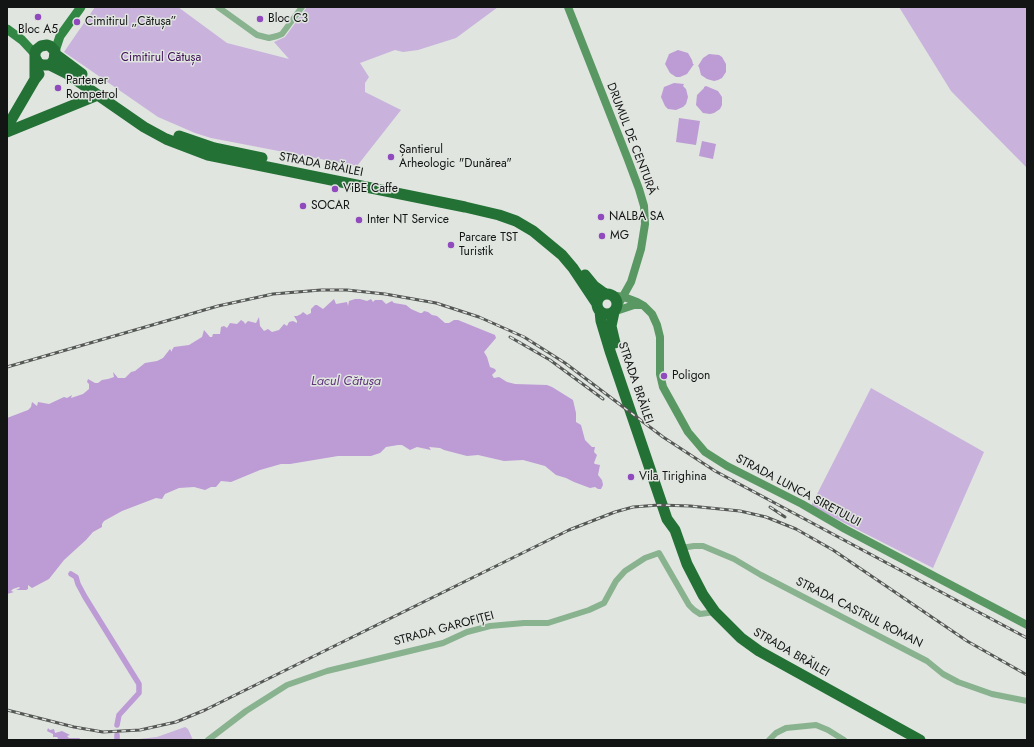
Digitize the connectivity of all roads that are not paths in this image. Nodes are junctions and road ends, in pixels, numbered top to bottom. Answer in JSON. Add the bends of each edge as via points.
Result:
{"nodes":[{"id":1,"x":81,"y":7,"type":"edge"},
{"id":2,"x":218,"y":7,"type":"edge"},
{"id":3,"x":302,"y":7,"type":"edge"},
{"id":4,"x":568,"y":7,"type":"edge"},
{"id":5,"x":7,"y":29,"type":"edge"},
{"id":6,"x":60,"y":36,"type":"junction"},
{"id":7,"x":39,"y":51,"type":"junction"},
{"id":8,"x":55,"y":53,"type":"junction"},
{"id":9,"x":48,"y":65,"type":"junction"},
{"id":10,"x":34,"y":79,"type":"junction"},
{"id":11,"x":98,"y":95,"type":"junction"},
{"id":12,"x":7,"y":127,"type":"edge"},
{"id":13,"x":7,"y":132,"type":"edge"},
{"id":14,"x":631,"y":282,"type":"junction"},
{"id":15,"x":608,"y":294,"type":"junction"},
{"id":16,"x":624,"y":297,"type":"junction"},
{"id":17,"x":644,"y":306,"type":"junction"},
{"id":18,"x":598,"y":308,"type":"junction"},
{"id":19,"x":616,"y":310,"type":"junction"},
{"id":20,"x":632,"y":404,"type":"junction"},
{"id":21,"x":681,"y":548,"type":"junction"},
{"id":22,"x":714,"y":612,"type":"junction"},
{"id":23,"x":1027,"y":625,"type":"edge"},
{"id":24,"x":1027,"y":700,"type":"edge"},
{"id":25,"x":208,"y":740,"type":"edge"},
{"id":26,"x":769,"y":740,"type":"edge"},
{"id":27,"x":844,"y":740,"type":"edge"},
{"id":28,"x":920,"y":740,"type":"edge"}],
"edges":[{"from":1,"to":6,"type":"main road"},
{"from":2,"to":3,"type":"street","via":[[257,35],[269,38],[282,34]]},
{"from":4,"to":14,"type":"street","name":"DRUMUL DE CENTURĂ","via":[[644,206],[645,232]]},
{"from":5,"to":7,"type":"main road","name":"STRADA BRĂILEI"},
{"from":6,"to":7,"type":"main road"},
{"from":6,"to":8,"type":"main road"},
{"from":7,"to":8,"type":"highway","name":"STRADA BRĂILEI","via":[[50,46]]},
{"from":7,"to":9,"type":"highway","name":"STRADA BRĂILEI","via":[[38,63]]},
{"from":7,"to":10,"type":"highway"},
{"from":8,"to":9,"type":"highway","via":[[54,60]]},
{"from":8,"to":15,"type":"highway","name":"STRADA BRĂILEI","via":[[71,67],[148,120],[190,141],[485,205],[519,216],[536,226],[566,251],[594,286]]},
{"from":9,"to":10,"type":"highway"},
{"from":9,"to":11,"type":"highway","name":"STRADA BRĂILEI","via":[[66,73]]},
{"from":10,"to":12,"type":"highway","via":[[13,112]]},
{"from":11,"to":13,"type":"highway"},
{"from":11,"to":18,"type":"highway","name":"STRADA BRĂILEI","via":[[144,127],[166,139],[208,155],[500,215],[532,231],[562,255],[574,268]]},
{"from":14,"to":15,"type":"street"},
{"from":14,"to":16,"type":"street","name":"DRUMUL DE CENTURĂ"},
{"from":14,"to":17,"type":"street","name":"STRADA LUNCA SIRETULUI","via":[[634,296]]},
{"from":15,"to":16,"type":"street"},
{"from":15,"to":18,"type":"highway","via":[[599,299]]},
{"from":15,"to":19,"type":"highway","via":[[617,301]]},
{"from":16,"to":17,"type":"street"},
{"from":16,"to":19,"type":"street","name":"DRUMUL DE CENTURĂ"},
{"from":17,"to":19,"type":"street","via":[[634,305]]},
{"from":17,"to":23,"type":"street","name":"STRADA LUNCA SIRETULUI","via":[[652,314],[659,331],[660,374],[665,392],[688,432],[705,452]]},
{"from":18,"to":19,"type":"highway","via":[[608,315]]},
{"from":18,"to":20,"type":"highway","name":"STRADA BRĂILEI","via":[[605,336]]},
{"from":19,"to":20,"type":"highway","name":"STRADA BRĂILEI","via":[[611,326],[612,334]]},
{"from":20,"to":21,"type":"highway","name":"STRADA BRĂILEI"},
{"from":21,"to":22,"type":"highway","name":"STRADA BRĂILEI","via":[[696,582]]},
{"from":21,"to":24,"type":"street","name":"STRADA CASTRUL ROMAN","via":[[703,546],[734,559],[928,661],[958,682],[992,694]]},
{"from":22,"to":25,"type":"street","name":"STRADA GAROFIȚEI","via":[[700,614],[689,605],[659,553],[645,558],[625,572],[616,581],[604,603],[590,610],[548,623],[490,626],[467,632],[443,643],[327,671],[287,685],[246,710]]},
{"from":22,"to":28,"type":"highway","name":"STRADA BRĂILEI","via":[[759,651]]},
{"from":26,"to":27,"type":"street","via":[[776,732],[786,728],[816,725]]}]}
